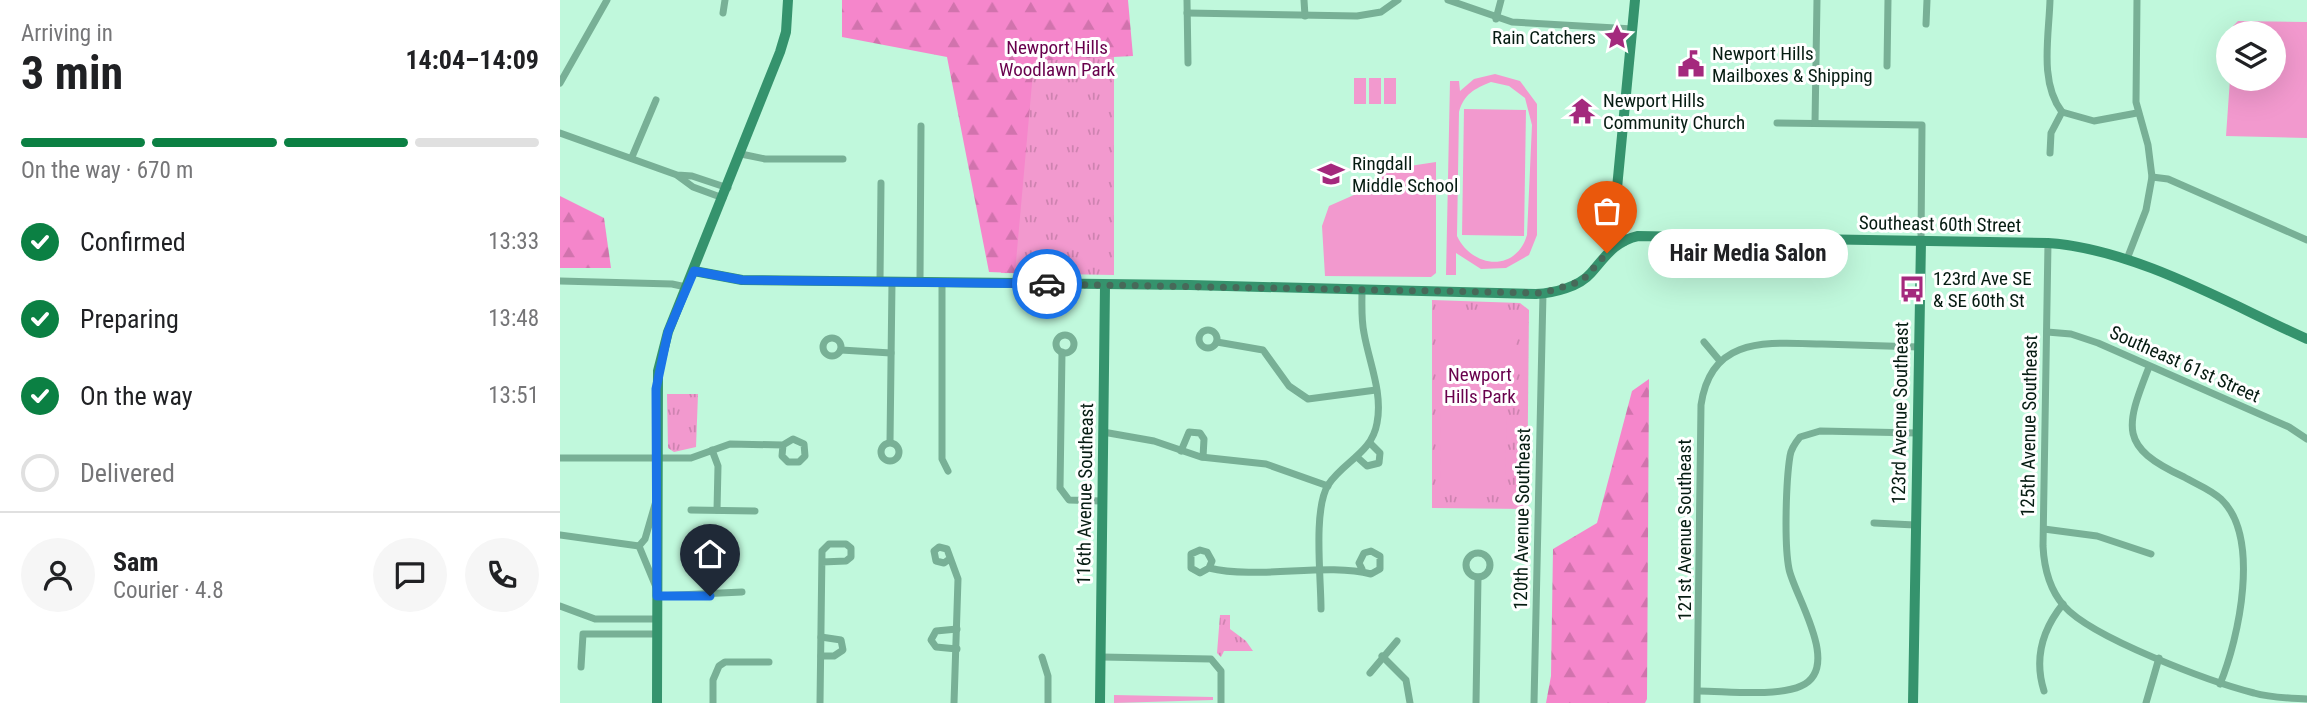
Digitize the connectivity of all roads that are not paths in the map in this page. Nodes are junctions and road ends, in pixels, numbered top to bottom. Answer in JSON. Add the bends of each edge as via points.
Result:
{"nodes":[{"id":1,"x":607,"y":0,"type":"edge"},
{"id":2,"x":725,"y":0,"type":"edge"},
{"id":3,"x":788,"y":0,"type":"edge"},
{"id":4,"x":1187,"y":0,"type":"edge"},
{"id":5,"x":1304,"y":0,"type":"edge"},
{"id":6,"x":1398,"y":0,"type":"edge"},
{"id":7,"x":1448,"y":0,"type":"edge"},
{"id":8,"x":1501,"y":0,"type":"edge"},
{"id":9,"x":1635,"y":0,"type":"edge"},
{"id":10,"x":1817,"y":0,"type":"edge"},
{"id":11,"x":1888,"y":0,"type":"edge"},
{"id":12,"x":1927,"y":0,"type":"edge"},
{"id":13,"x":2050,"y":0,"type":"edge"},
{"id":14,"x":2137,"y":0,"type":"edge"},
{"id":15,"x":723,"y":13,"type":"dead end"},
{"id":16,"x":1188,"y":13,"type":"junction"},
{"id":17,"x":1305,"y":16,"type":"junction"},
{"id":18,"x":1496,"y":19,"type":"junction"},
{"id":19,"x":1926,"y":24,"type":"dead end"},
{"id":20,"x":1633,"y":29,"type":"junction"},
{"id":21,"x":1188,"y":63,"type":"dead end"},
{"id":22,"x":1887,"y":66,"type":"dead end"},
{"id":23,"x":560,"y":83,"type":"edge"},
{"id":24,"x":656,"y":100,"type":"dead end"},
{"id":25,"x":2063,"y":112,"type":"junction"},
{"id":26,"x":2137,"y":113,"type":"junction"},
{"id":27,"x":1777,"y":123,"type":"dead end"},
{"id":28,"x":1815,"y":123,"type":"junction"},
{"id":29,"x":921,"y":126,"type":"dead end"},
{"id":30,"x":560,"y":133,"type":"edge"},
{"id":31,"x":2050,"y":153,"type":"dead end"},
{"id":32,"x":741,"y":154,"type":"junction"},
{"id":33,"x":632,"y":157,"type":"junction"},
{"id":34,"x":844,"y":159,"type":"dead end"},
{"id":35,"x":2152,"y":177,"type":"junction"},
{"id":36,"x":881,"y":183,"type":"dead end"},
{"id":37,"x":725,"y":193,"type":"junction"},
{"id":38,"x":1624,"y":240,"type":"junction"},
{"id":39,"x":2307,"y":240,"type":"edge"},
{"id":40,"x":1921,"y":241,"type":"junction"},
{"id":41,"x":2048,"y":243,"type":"junction"},
{"id":42,"x":2127,"y":259,"type":"junction"},
{"id":43,"x":694,"y":271,"type":"junction"},
{"id":44,"x":560,"y":281,"type":"edge"},
{"id":45,"x":880,"y":282,"type":"junction"},
{"id":46,"x":892,"y":282,"type":"junction"},
{"id":47,"x":920,"y":282,"type":"junction"},
{"id":48,"x":942,"y":283,"type":"junction"},
{"id":49,"x":1105,"y":285,"type":"junction"},
{"id":50,"x":687,"y":287,"type":"junction"},
{"id":51,"x":1362,"y":290,"type":"junction"},
{"id":52,"x":1543,"y":293,"type":"junction"},
{"id":53,"x":2047,"y":332,"type":"junction"},
{"id":54,"x":2307,"y":339,"type":"edge"},
{"id":55,"x":1217,"y":342,"type":"dead end"},
{"id":56,"x":1704,"y":342,"type":"dead end"},
{"id":57,"x":1919,"y":347,"type":"junction"},
{"id":58,"x":841,"y":350,"type":"dead end"},
{"id":59,"x":1062,"y":352,"type":"dead end"},
{"id":60,"x":891,"y":353,"type":"junction"},
{"id":61,"x":1720,"y":361,"type":"junction"},
{"id":62,"x":2149,"y":367,"type":"junction"},
{"id":63,"x":1376,"y":390,"type":"junction"},
{"id":64,"x":1103,"y":432,"type":"junction"},
{"id":65,"x":1917,"y":433,"type":"junction"},
{"id":66,"x":2307,"y":439,"type":"edge"},
{"id":67,"x":890,"y":442,"type":"dead end"},
{"id":68,"x":1370,"y":443,"type":"junction"},
{"id":69,"x":783,"y":445,"type":"dead end"},
{"id":70,"x":712,"y":450,"type":"junction"},
{"id":71,"x":1181,"y":451,"type":"junction"},
{"id":72,"x":1203,"y":457,"type":"junction"},
{"id":73,"x":1357,"y":457,"type":"junction"},
{"id":74,"x":560,"y":458,"type":"edge"},
{"id":75,"x":656,"y":459,"type":"junction"},
{"id":76,"x":948,"y":471,"type":"dead end"},
{"id":77,"x":1328,"y":486,"type":"junction"},
{"id":78,"x":656,"y":501,"type":"junction"},
{"id":79,"x":1102,"y":501,"type":"junction"},
{"id":80,"x":691,"y":510,"type":"dead end"},
{"id":81,"x":717,"y":510,"type":"junction"},
{"id":82,"x":755,"y":511,"type":"dead end"},
{"id":83,"x":1874,"y":523,"type":"dead end"},
{"id":84,"x":1915,"y":525,"type":"junction"},
{"id":85,"x":2044,"y":529,"type":"junction"},
{"id":86,"x":560,"y":535,"type":"edge"},
{"id":87,"x":639,"y":546,"type":"junction"},
{"id":88,"x":2151,"y":554,"type":"dead end"},
{"id":89,"x":948,"y":560,"type":"dead end"},
{"id":90,"x":822,"y":562,"type":"dead end"},
{"id":91,"x":1209,"y":568,"type":"dead end"},
{"id":92,"x":1362,"y":569,"type":"dead end"},
{"id":93,"x":1321,"y":572,"type":"junction"},
{"id":94,"x":1478,"y":577,"type":"dead end"},
{"id":95,"x":657,"y":592,"type":"junction"},
{"id":96,"x":742,"y":592,"type":"dead end"},
{"id":97,"x":2063,"y":604,"type":"junction"},
{"id":98,"x":560,"y":606,"type":"edge"},
{"id":99,"x":1321,"y":609,"type":"dead end"},
{"id":100,"x":657,"y":619,"type":"junction"},
{"id":101,"x":957,"y":629,"type":"junction"},
{"id":102,"x":658,"y":634,"type":"junction"},
{"id":103,"x":821,"y":638,"type":"junction"},
{"id":104,"x":1397,"y":641,"type":"dead end"},
{"id":105,"x":957,"y":649,"type":"junction"},
{"id":106,"x":821,"y":656,"type":"junction"},
{"id":107,"x":1382,"y":656,"type":"junction"},
{"id":108,"x":1042,"y":657,"type":"dead end"},
{"id":109,"x":1101,"y":657,"type":"junction"},
{"id":110,"x":2159,"y":658,"type":"junction"},
{"id":111,"x":769,"y":662,"type":"dead end"},
{"id":112,"x":581,"y":667,"type":"dead end"},
{"id":113,"x":1370,"y":673,"type":"dead end"},
{"id":114,"x":2220,"y":684,"type":"junction"},
{"id":115,"x":1699,"y":691,"type":"junction"},
{"id":116,"x":2043,"y":691,"type":"dead end"},
{"id":117,"x":2307,"y":699,"type":"edge"},
{"id":118,"x":657,"y":703,"type":"edge"},
{"id":119,"x":713,"y":703,"type":"edge"},
{"id":120,"x":820,"y":703,"type":"edge"},
{"id":121,"x":954,"y":703,"type":"edge"},
{"id":122,"x":1048,"y":703,"type":"edge"},
{"id":123,"x":1100,"y":703,"type":"edge"},
{"id":124,"x":1221,"y":703,"type":"edge"},
{"id":125,"x":1409,"y":703,"type":"edge"},
{"id":126,"x":1476,"y":703,"type":"edge"},
{"id":127,"x":1534,"y":703,"type":"edge"},
{"id":128,"x":1697,"y":703,"type":"edge"},
{"id":129,"x":1913,"y":703,"type":"edge"},
{"id":130,"x":2146,"y":703,"type":"edge"}],
"edges":[{"from":1,"to":23,"type":"street"},
{"from":2,"to":15,"type":"street"},
{"from":3,"to":32,"type":"street","via":[[780,52]]},
{"from":4,"to":16,"type":"street"},
{"from":5,"to":17,"type":"street"},
{"from":6,"to":17,"type":"street","via":[[1371,15]]},
{"from":7,"to":18,"type":"street"},
{"from":8,"to":18,"type":"street"},
{"from":9,"to":20,"type":"street"},
{"from":10,"to":28,"type":"street"},
{"from":11,"to":22,"type":"street"},
{"from":12,"to":19,"type":"street"},
{"from":13,"to":25,"type":"street","via":[[2049,85]]},
{"from":14,"to":26,"type":"street"},
{"from":16,"to":17,"type":"street"},
{"from":16,"to":21,"type":"street"},
{"from":18,"to":20,"type":"street","via":[[1530,25]]},
{"from":20,"to":38,"type":"street","via":[[1615,209],[1616,225]]},
{"from":24,"to":33,"type":"street"},
{"from":25,"to":26,"type":"street","via":[[2094,121]]},
{"from":25,"to":31,"type":"street","via":[[2051,133]]},
{"from":26,"to":35,"type":"street"},
{"from":27,"to":28,"type":"street"},
{"from":28,"to":40,"type":"street","name":"123rd Avenue Southeast","via":[[1922,125]]},
{"from":29,"to":47,"type":"street"},
{"from":30,"to":33,"type":"street"},
{"from":32,"to":34,"type":"street","via":[[765,159]]},
{"from":32,"to":37,"type":"street"},
{"from":33,"to":37,"type":"street","via":[[677,175],[692,176]]},
{"from":35,"to":39,"type":"street","via":[[2168,179]]},
{"from":35,"to":42,"type":"street","via":[[2146,210]]},
{"from":36,"to":45,"type":"street"},
{"from":37,"to":43,"type":"street"},
{"from":38,"to":40,"type":"street","name":"Southeast 60th Street","via":[[1646,236]]},
{"from":38,"to":52,"type":"street","via":[[1582,281]]},
{"from":40,"to":41,"type":"street","name":"Southeast 60th Street"},
{"from":40,"to":57,"type":"street","name":"123rd Avenue Southeast"},
{"from":41,"to":42,"type":"street","name":"Southeast 60th Street","via":[[2087,247]]},
{"from":41,"to":53,"type":"street","name":"125th Avenue Southeast"},
{"from":42,"to":54,"type":"street","name":"Southeast 60th Street"},
{"from":43,"to":45,"type":"street","via":[[742,280]]},
{"from":43,"to":50,"type":"street"},
{"from":44,"to":50,"type":"street"},
{"from":45,"to":46,"type":"street"},
{"from":46,"to":47,"type":"street"},
{"from":46,"to":60,"type":"street"},
{"from":47,"to":48,"type":"street"},
{"from":48,"to":49,"type":"street"},
{"from":48,"to":76,"type":"street","via":[[942,458]]},
{"from":49,"to":51,"type":"street"},
{"from":49,"to":64,"type":"street","name":"116th Avenue Southeast"},
{"from":50,"to":75,"type":"street","via":[[658,372]]},
{"from":51,"to":52,"type":"street"},
{"from":51,"to":63,"type":"street","via":[[1364,334]]},
{"from":52,"to":127,"type":"street","name":"120th Avenue Southeast"},
{"from":53,"to":62,"type":"street","name":"Southeast 61st Street","via":[[2084,338]]},
{"from":53,"to":85,"type":"street","name":"125th Avenue Southeast"},
{"from":55,"to":63,"type":"street","via":[[1262,350],[1301,397],[1316,400]]},
{"from":56,"to":61,"type":"street"},
{"from":57,"to":61,"type":"street","via":[[1762,343]]},
{"from":57,"to":65,"type":"street","name":"123rd Avenue Southeast"},
{"from":58,"to":60,"type":"street"},
{"from":59,"to":79,"type":"street","via":[[1059,482],[1065,498]]},
{"from":60,"to":67,"type":"street"},
{"from":61,"to":115,"type":"street","name":"121st Avenue Southeast","via":[[1708,377],[1701,405]]},
{"from":62,"to":66,"type":"street","name":"Southeast 61st Street"},
{"from":62,"to":114,"type":"street","via":[[2130,418],[2136,441],[2149,459],[2211,491],[2229,508],[2241,537],[2242,610]]},
{"from":63,"to":68,"type":"street","via":[[1379,412]]},
{"from":64,"to":71,"type":"street"},
{"from":64,"to":79,"type":"street","name":"116th Avenue Southeast"},
{"from":65,"to":84,"type":"street","name":"123rd Avenue Southeast"},
{"from":65,"to":115,"type":"street","via":[[1820,431],[1800,437],[1789,460],[1787,554],[1793,583],[1810,617],[1815,670],[1808,681],[1787,690]]},
{"from":68,"to":73,"type":"street"},
{"from":68,"to":73,"type":"street","via":[[1381,453],[1379,463],[1367,466]]},
{"from":69,"to":70,"type":"street","via":[[736,443]]},
{"from":70,"to":75,"type":"street","via":[[691,458]]},
{"from":70,"to":81,"type":"street","via":[[718,466]]},
{"from":71,"to":72,"type":"street"},
{"from":71,"to":72,"type":"street","via":[[1189,432],[1200,433]]},
{"from":72,"to":77,"type":"street","via":[[1266,464]]},
{"from":73,"to":77,"type":"street"},
{"from":74,"to":75,"type":"street"},
{"from":75,"to":78,"type":"street"},
{"from":77,"to":93,"type":"street","via":[[1322,503]]},
{"from":78,"to":87,"type":"street"},
{"from":78,"to":95,"type":"street"},
{"from":79,"to":109,"type":"street","name":"116th Avenue Southeast"},
{"from":80,"to":81,"type":"street"},
{"from":81,"to":82,"type":"street"},
{"from":83,"to":84,"type":"street"},
{"from":84,"to":129,"type":"street","name":"123rd Avenue Southeast"},
{"from":85,"to":88,"type":"street","via":[[2097,536]]},
{"from":85,"to":97,"type":"street","name":"125th Avenue Southeast","via":[[2044,560],[2054,592]]},
{"from":86,"to":87,"type":"street"},
{"from":87,"to":95,"type":"street"},
{"from":89,"to":101,"type":"street","via":[[958,579]]},
{"from":90,"to":103,"type":"street"},
{"from":91,"to":93,"type":"street"},
{"from":92,"to":93,"type":"street"},
{"from":93,"to":99,"type":"street"},
{"from":94,"to":126,"type":"street"},
{"from":95,"to":96,"type":"street"},
{"from":95,"to":100,"type":"street"},
{"from":97,"to":110,"type":"street","via":[[2097,630]]},
{"from":97,"to":116,"type":"street","via":[[2050,622],[2040,651]]},
{"from":98,"to":100,"type":"street","via":[[591,618]]},
{"from":100,"to":102,"type":"street"},
{"from":101,"to":105,"type":"street"},
{"from":101,"to":105,"type":"street","via":[[936,631],[931,640],[939,649]]},
{"from":102,"to":112,"type":"street","via":[[583,634]]},
{"from":102,"to":118,"type":"street"},
{"from":103,"to":106,"type":"street"},
{"from":103,"to":106,"type":"street","via":[[841,639],[843,650]]},
{"from":104,"to":107,"type":"street"},
{"from":105,"to":121,"type":"street"},
{"from":106,"to":120,"type":"street"},
{"from":107,"to":113,"type":"street"},
{"from":107,"to":125,"type":"street","via":[[1406,680]]},
{"from":108,"to":122,"type":"street"},
{"from":109,"to":123,"type":"street","name":"116th Avenue Southeast"},
{"from":109,"to":124,"type":"street","via":[[1204,657],[1216,662],[1221,671]]},
{"from":110,"to":114,"type":"street"},
{"from":110,"to":130,"type":"street"},
{"from":111,"to":119,"type":"street","via":[[725,662],[719,666],[713,680]]},
{"from":114,"to":117,"type":"street","via":[[2277,698]]},
{"from":115,"to":128,"type":"street","name":"121st Avenue Southeast"}]}
